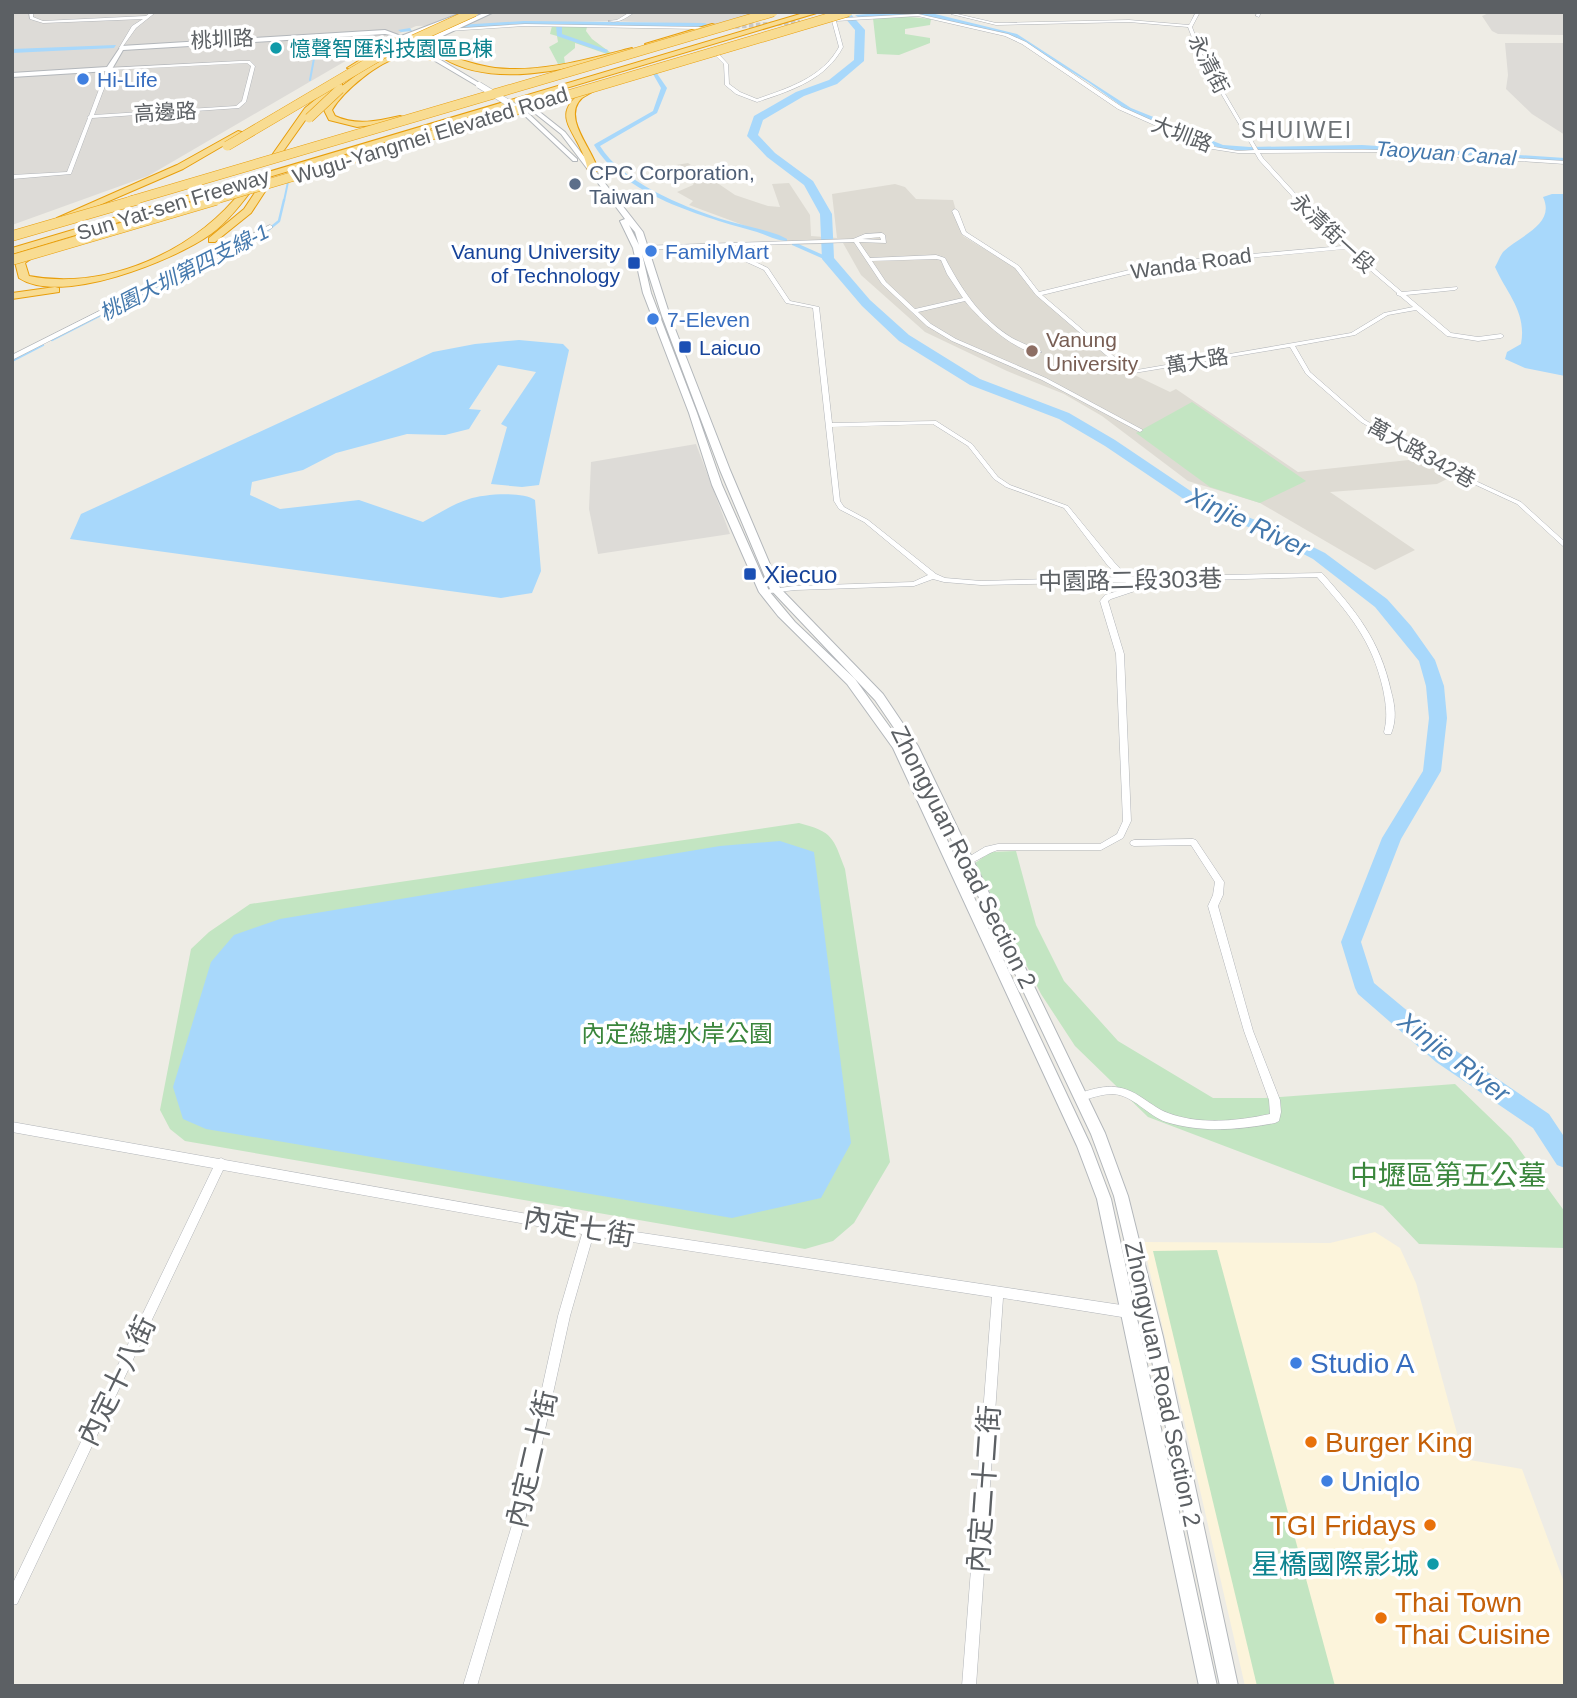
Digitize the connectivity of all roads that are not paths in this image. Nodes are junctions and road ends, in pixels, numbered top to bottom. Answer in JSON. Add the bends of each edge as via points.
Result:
{"nodes":[{"id":1,"x":32,"y":12,"type":"edge"},
{"id":2,"x":154,"y":12,"type":"edge"},
{"id":3,"x":470,"y":12,"type":"edge"},
{"id":4,"x":483,"y":12,"type":"edge"},
{"id":5,"x":491,"y":12,"type":"edge"},
{"id":6,"x":634,"y":12,"type":"edge"},
{"id":7,"x":773,"y":12,"type":"edge"},
{"id":8,"x":788,"y":12,"type":"edge"},
{"id":9,"x":816,"y":12,"type":"edge"},
{"id":10,"x":848,"y":12,"type":"edge"},
{"id":11,"x":1090,"y":12,"type":"edge"},
{"id":12,"x":1198,"y":12,"type":"edge"},
{"id":13,"x":953,"y":14,"type":"dead end"},
{"id":14,"x":1059,"y":16,"type":"dead end"},
{"id":15,"x":148,"y":17,"type":"junction"},
{"id":16,"x":798,"y":17,"type":"edge"},
{"id":17,"x":836,"y":20,"type":"junction"},
{"id":18,"x":1098,"y":22,"type":"junction"},
{"id":19,"x":589,"y":23,"type":"junction"},
{"id":20,"x":1065,"y":23,"type":"junction"},
{"id":21,"x":1191,"y":26,"type":"junction"},
{"id":22,"x":701,"y":28,"type":"dead end"},
{"id":23,"x":446,"y":32,"type":"junction"},
{"id":24,"x":409,"y":42,"type":"junction"},
{"id":25,"x":121,"y":46,"type":"junction"},
{"id":26,"x":632,"y":50,"type":"junction"},
{"id":27,"x":712,"y":51,"type":"dead end"},
{"id":28,"x":441,"y":55,"type":"junction"},
{"id":29,"x":654,"y":59,"type":"junction"},
{"id":30,"x":384,"y":62,"type":"junction"},
{"id":31,"x":109,"y":69,"type":"junction"},
{"id":32,"x":344,"y":73,"type":"junction"},
{"id":33,"x":12,"y":75,"type":"edge"},
{"id":34,"x":361,"y":77,"type":"junction"},
{"id":35,"x":322,"y":97,"type":"junction"},
{"id":36,"x":530,"y":111,"type":"junction"},
{"id":37,"x":89,"y":117,"type":"junction"},
{"id":38,"x":1257,"y":152,"type":"junction"},
{"id":39,"x":274,"y":158,"type":"junction"},
{"id":40,"x":1565,"y":163,"type":"edge"},
{"id":41,"x":593,"y":170,"type":"junction"},
{"id":42,"x":12,"y":177,"type":"edge"},
{"id":43,"x":254,"y":190,"type":"junction"},
{"id":44,"x":955,"y":211,"type":"dead end"},
{"id":45,"x":142,"y":213,"type":"junction"},
{"id":46,"x":62,"y":218,"type":"junction"},
{"id":47,"x":270,"y":227,"type":"dead end"},
{"id":48,"x":12,"y":236,"type":"edge"},
{"id":49,"x":12,"y":243,"type":"edge"},
{"id":50,"x":715,"y":245,"type":"junction"},
{"id":51,"x":641,"y":247,"type":"junction"},
{"id":52,"x":1347,"y":247,"type":"junction"},
{"id":53,"x":12,"y":251,"type":"edge"},
{"id":54,"x":12,"y":260,"type":"edge"},
{"id":55,"x":868,"y":260,"type":"junction"},
{"id":56,"x":1455,"y":288,"type":"dead end"},
{"id":57,"x":1038,"y":293,"type":"junction"},
{"id":58,"x":1399,"y":294,"type":"junction"},
{"id":59,"x":12,"y":296,"type":"edge"},
{"id":60,"x":968,"y":299,"type":"junction"},
{"id":61,"x":1415,"y":308,"type":"junction"},
{"id":62,"x":914,"y":311,"type":"junction"},
{"id":63,"x":1502,"y":336,"type":"dead end"},
{"id":64,"x":1292,"y":345,"type":"junction"},
{"id":65,"x":1039,"y":352,"type":"dead end"},
{"id":66,"x":12,"y":358,"type":"edge"},
{"id":67,"x":828,"y":425,"type":"junction"},
{"id":68,"x":1140,"y":430,"type":"dead end"},
{"id":69,"x":1565,"y":546,"type":"edge"},
{"id":70,"x":933,"y":576,"type":"junction"},
{"id":71,"x":1126,"y":581,"type":"junction"},
{"id":72,"x":769,"y":591,"type":"junction"},
{"id":73,"x":807,"y":630,"type":"junction"},
{"id":74,"x":1388,"y":732,"type":"dead end"},
{"id":75,"x":1134,"y":843,"type":"dead end"},
{"id":76,"x":968,"y":861,"type":"junction"},
{"id":77,"x":954,"y":866,"type":"junction"},
{"id":78,"x":1081,"y":1097,"type":"junction"},
{"id":79,"x":12,"y":1128,"type":"edge"},
{"id":80,"x":222,"y":1163,"type":"junction"},
{"id":81,"x":589,"y":1230,"type":"junction"},
{"id":82,"x":999,"y":1293,"type":"junction"},
{"id":83,"x":1148,"y":1310,"type":"junction"},
{"id":84,"x":1128,"y":1312,"type":"junction"},
{"id":85,"x":12,"y":1599,"type":"edge"},
{"id":86,"x":470,"y":1686,"type":"edge"},
{"id":87,"x":969,"y":1686,"type":"edge"},
{"id":88,"x":1208,"y":1686,"type":"edge"},
{"id":89,"x":1229,"y":1686,"type":"edge"}],
"edges":[{"from":1,"to":15,"type":"street","via":[[31,18],[43,22]]},
{"from":2,"to":15,"type":"street"},
{"from":3,"to":24,"type":"main road"},
{"from":3,"to":46,"type":"highway","bridge":true,"via":[[388,51],[227,146],[141,188]]},
{"from":4,"to":39,"type":"highway","bridge":true,"via":[[422,38],[345,84]]},
{"from":5,"to":23,"type":"main road"},
{"from":6,"to":19,"type":"street","via":[[618,21]]},
{"from":7,"to":48,"type":"highway","name":"Wugu-Yangmei Elevated Road","bridge":true},
{"from":8,"to":26,"type":"highway","via":[[688,32]]},
{"from":9,"to":29,"type":"highway","name":"Sun Yat-sen Freeway"},
{"from":10,"to":54,"type":"highway","name":"Wugu-Yangmei Elevated Road","bridge":true},
{"from":11,"to":18,"type":"street"},
{"from":12,"to":21,"type":"street","name":"永清街"},
{"from":13,"to":20,"type":"street","via":[[996,24]]},
{"from":14,"to":20,"type":"street"},
{"from":15,"to":25,"type":"street"},
{"from":16,"to":17,"type":"street"},
{"from":16,"to":49,"type":"highway","name":"Sun Yat-sen Freeway"},
{"from":17,"to":27,"type":"street","via":[[841,47],[832,62],[806,81],[757,101],[727,84],[726,64]]},
{"from":17,"to":38,"type":"street","name":"大圳路","via":[[918,15],[1006,35],[1136,117],[1208,147]]},
{"from":18,"to":20,"type":"street"},
{"from":18,"to":21,"type":"street"},
{"from":19,"to":22,"type":"street"},
{"from":19,"to":23,"type":"street"},
{"from":21,"to":38,"type":"street","name":"永清街","via":[[1201,56]]},
{"from":23,"to":24,"type":"main road"},
{"from":23,"to":28,"type":"main road"},
{"from":24,"to":25,"type":"main road","name":"桃圳路","via":[[384,32]]},
{"from":24,"to":28,"type":"main road"},
{"from":24,"to":28,"type":"main road"},
{"from":24,"to":30,"type":"highway"},
{"from":24,"to":32,"type":"highway"},
{"from":24,"to":35,"type":"highway"},
{"from":25,"to":31,"type":"main road"},
{"from":26,"to":28,"type":"highway","via":[[518,73],[478,69]]},
{"from":26,"to":34,"type":"highway","via":[[399,119],[354,124],[332,118],[330,105]]},
{"from":28,"to":30,"type":"highway","via":[[411,54]]},
{"from":28,"to":36,"type":"main road","bridge":true},
{"from":28,"to":36,"type":"main road","bridge":true,"via":[[479,85]]},
{"from":29,"to":41,"type":"highway","via":[[583,93],[570,109],[570,126],[593,162]]},
{"from":29,"to":45,"type":"highway","name":"Sun Yat-sen Freeway"},
{"from":30,"to":34,"type":"highway"},
{"from":31,"to":33,"type":"main road"},
{"from":31,"to":37,"type":"street"},
{"from":31,"to":37,"type":"street","name":"高邊路","via":[[248,62],[253,66],[241,105]]},
{"from":32,"to":39,"type":"highway","via":[[299,114]]},
{"from":32,"to":46,"type":"highway","via":[[195,159]]},
{"from":34,"to":35,"type":"highway"},
{"from":35,"to":39,"type":"highway"},
{"from":36,"to":41,"type":"main road","name":"Zhongyuan Road Section 2","via":[[563,133]]},
{"from":36,"to":51,"type":"main road","name":"Zhongyuan Road Section 2","via":[[568,151]]},
{"from":37,"to":42,"type":"street","via":[[69,173]]},
{"from":38,"to":40,"type":"street","name":"大圳路","via":[[1380,151]]},
{"from":38,"to":52,"type":"street","name":"永清街一段","via":[[1296,199]]},
{"from":39,"to":43,"type":"highway","bridge":true},
{"from":39,"to":43,"type":"highway","bridge":true},
{"from":41,"to":51,"type":"main road","name":"Zhongyuan Road Section 2","via":[[633,222]]},
{"from":43,"to":45,"type":"highway","via":[[209,230],[153,261],[67,283],[42,284],[24,278],[20,262],[28,254]]},
{"from":43,"to":59,"type":"highway","via":[[220,227],[161,261],[89,286]]},
{"from":44,"to":57,"type":"street","name":"萬大路","via":[[964,233],[1017,267]]},
{"from":45,"to":53,"type":"highway","name":"Sun Yat-sen Freeway"},
{"from":46,"to":48,"type":"highway"},
{"from":47,"to":66,"type":"street"},
{"from":50,"to":51,"type":"street"},
{"from":50,"to":55,"type":"street","via":[[855,240]]},
{"from":50,"to":67,"type":"street","via":[[766,269],[788,302],[816,307]]},
{"from":51,"to":72,"type":"main road","name":"Zhongyuan Road Section 2"},
{"from":52,"to":57,"type":"street","name":"Wanda Road","via":[[1162,264]]},
{"from":52,"to":58,"type":"street","name":"永清街一段"},
{"from":55,"to":60,"type":"street","via":[[936,257],[943,260]]},
{"from":55,"to":62,"type":"street","via":[[884,283]]},
{"from":56,"to":58,"type":"street"},
{"from":57,"to":64,"type":"street","name":"萬大路","via":[[1129,373]]},
{"from":58,"to":61,"type":"street","name":"永清街一段"},
{"from":60,"to":62,"type":"street"},
{"from":60,"to":65,"type":"street","via":[[1019,347]]},
{"from":61,"to":63,"type":"street","name":"永清街一段","via":[[1449,335]]},
{"from":61,"to":64,"type":"street","name":"萬大路","via":[[1386,314],[1353,334]]},
{"from":62,"to":68,"type":"street","via":[[954,340],[1044,379]]},
{"from":64,"to":69,"type":"street","name":"萬大路342巷","via":[[1308,373],[1363,421],[1439,466],[1519,503]]},
{"from":67,"to":70,"type":"street","via":[[841,508],[876,529]]},
{"from":67,"to":71,"type":"street","via":[[934,422],[971,444],[996,478],[1066,507]]},
{"from":70,"to":71,"type":"street","name":"中園路二段303巷","via":[[981,583]]},
{"from":70,"to":72,"type":"street","name":"中園路二段303巷","via":[[899,585]]},
{"from":71,"to":74,"type":"street","name":"中園路二段303巷","via":[[1319,575],[1361,623],[1379,655],[1393,716]]},
{"from":71,"to":76,"type":"street","via":[[1135,588],[1104,601],[1121,665],[1127,821],[1120,835],[1101,847],[999,847]]},
{"from":72,"to":73,"type":"main road","name":"Zhongyuan Road Section 2"},
{"from":73,"to":76,"type":"main road","name":"Zhongyuan Road Section 2","via":[[854,669],[894,716]]},
{"from":73,"to":77,"type":"main road","name":"Zhongyuan Road Section 2","via":[[898,747]]},
{"from":75,"to":78,"type":"street","via":[[1193,842],[1220,882],[1213,906],[1277,1112],[1275,1118],[1253,1123],[1214,1125],[1157,1114],[1123,1091]]},
{"from":76,"to":77,"type":"main road"},
{"from":76,"to":78,"type":"main road","name":"Zhongyuan Road Section 2"},
{"from":77,"to":84,"type":"main road","name":"Zhongyuan Road Section 2","via":[[1084,1146],[1104,1199]]},
{"from":78,"to":83,"type":"main road","name":"Zhongyuan Road Section 2","via":[[1121,1196]]},
{"from":79,"to":80,"type":"street","name":"內定七街"},
{"from":80,"to":81,"type":"street","name":"內定七街"},
{"from":80,"to":85,"type":"street","name":"內定十八街"},
{"from":81,"to":82,"type":"street","name":"內定七街"},
{"from":81,"to":86,"type":"street","name":"內定二十街","via":[[564,1316],[518,1525]]},
{"from":82,"to":84,"type":"street","name":"內定七街"},
{"from":82,"to":87,"type":"street","name":"內定二十二街"},
{"from":83,"to":84,"type":"street","name":"內定七街"},
{"from":83,"to":89,"type":"main road","name":"Zhongyuan Road Section 2"},
{"from":84,"to":88,"type":"main road","name":"Zhongyuan Road Section 2"}]}
